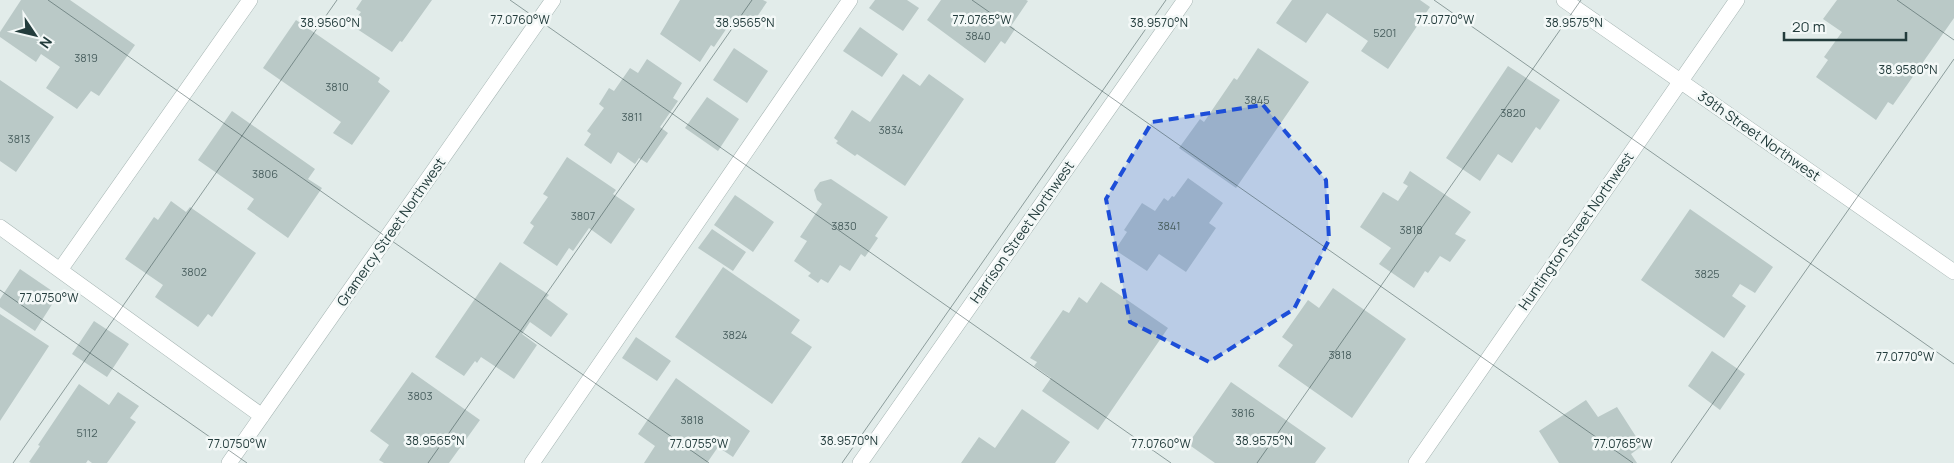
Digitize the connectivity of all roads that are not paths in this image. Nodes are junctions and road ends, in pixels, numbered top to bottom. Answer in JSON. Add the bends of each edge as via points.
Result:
{"nodes":[{"id":1,"x":250,"y":0,"type":"edge"},
{"id":2,"x":553,"y":0,"type":"edge"},
{"id":3,"x":850,"y":0,"type":"edge"},
{"id":4,"x":1184,"y":0,"type":"edge"},
{"id":5,"x":1564,"y":0,"type":"edge"},
{"id":6,"x":1737,"y":0,"type":"edge"},
{"id":7,"x":1680,"y":81,"type":"junction"},
{"id":8,"x":0,"y":227,"type":"edge"},
{"id":9,"x":60,"y":270,"type":"junction"},
{"id":10,"x":1954,"y":272,"type":"edge"},
{"id":11,"x":262,"y":416,"type":"junction"},
{"id":12,"x":230,"y":463,"type":"edge"},
{"id":13,"x":532,"y":463,"type":"edge"},
{"id":14,"x":860,"y":463,"type":"edge"},
{"id":15,"x":1416,"y":463,"type":"edge"}],
"edges":[{"from":1,"to":9,"type":"street"},
{"from":2,"to":11,"type":"street","name":"Gramercy Street Northwest"},
{"from":3,"to":13,"type":"street"},
{"from":4,"to":14,"type":"street","name":"Harrison Street Northwest"},
{"from":5,"to":7,"type":"street","name":"39th Street Northwest"},
{"from":6,"to":7,"type":"street","name":"Huntington Street Northwest"},
{"from":7,"to":10,"type":"street","name":"39th Street Northwest"},
{"from":7,"to":15,"type":"street","name":"Huntington Street Northwest"},
{"from":8,"to":9,"type":"street"},
{"from":9,"to":11,"type":"street"},
{"from":11,"to":12,"type":"street","name":"Gramercy Street Northwest"}]}
